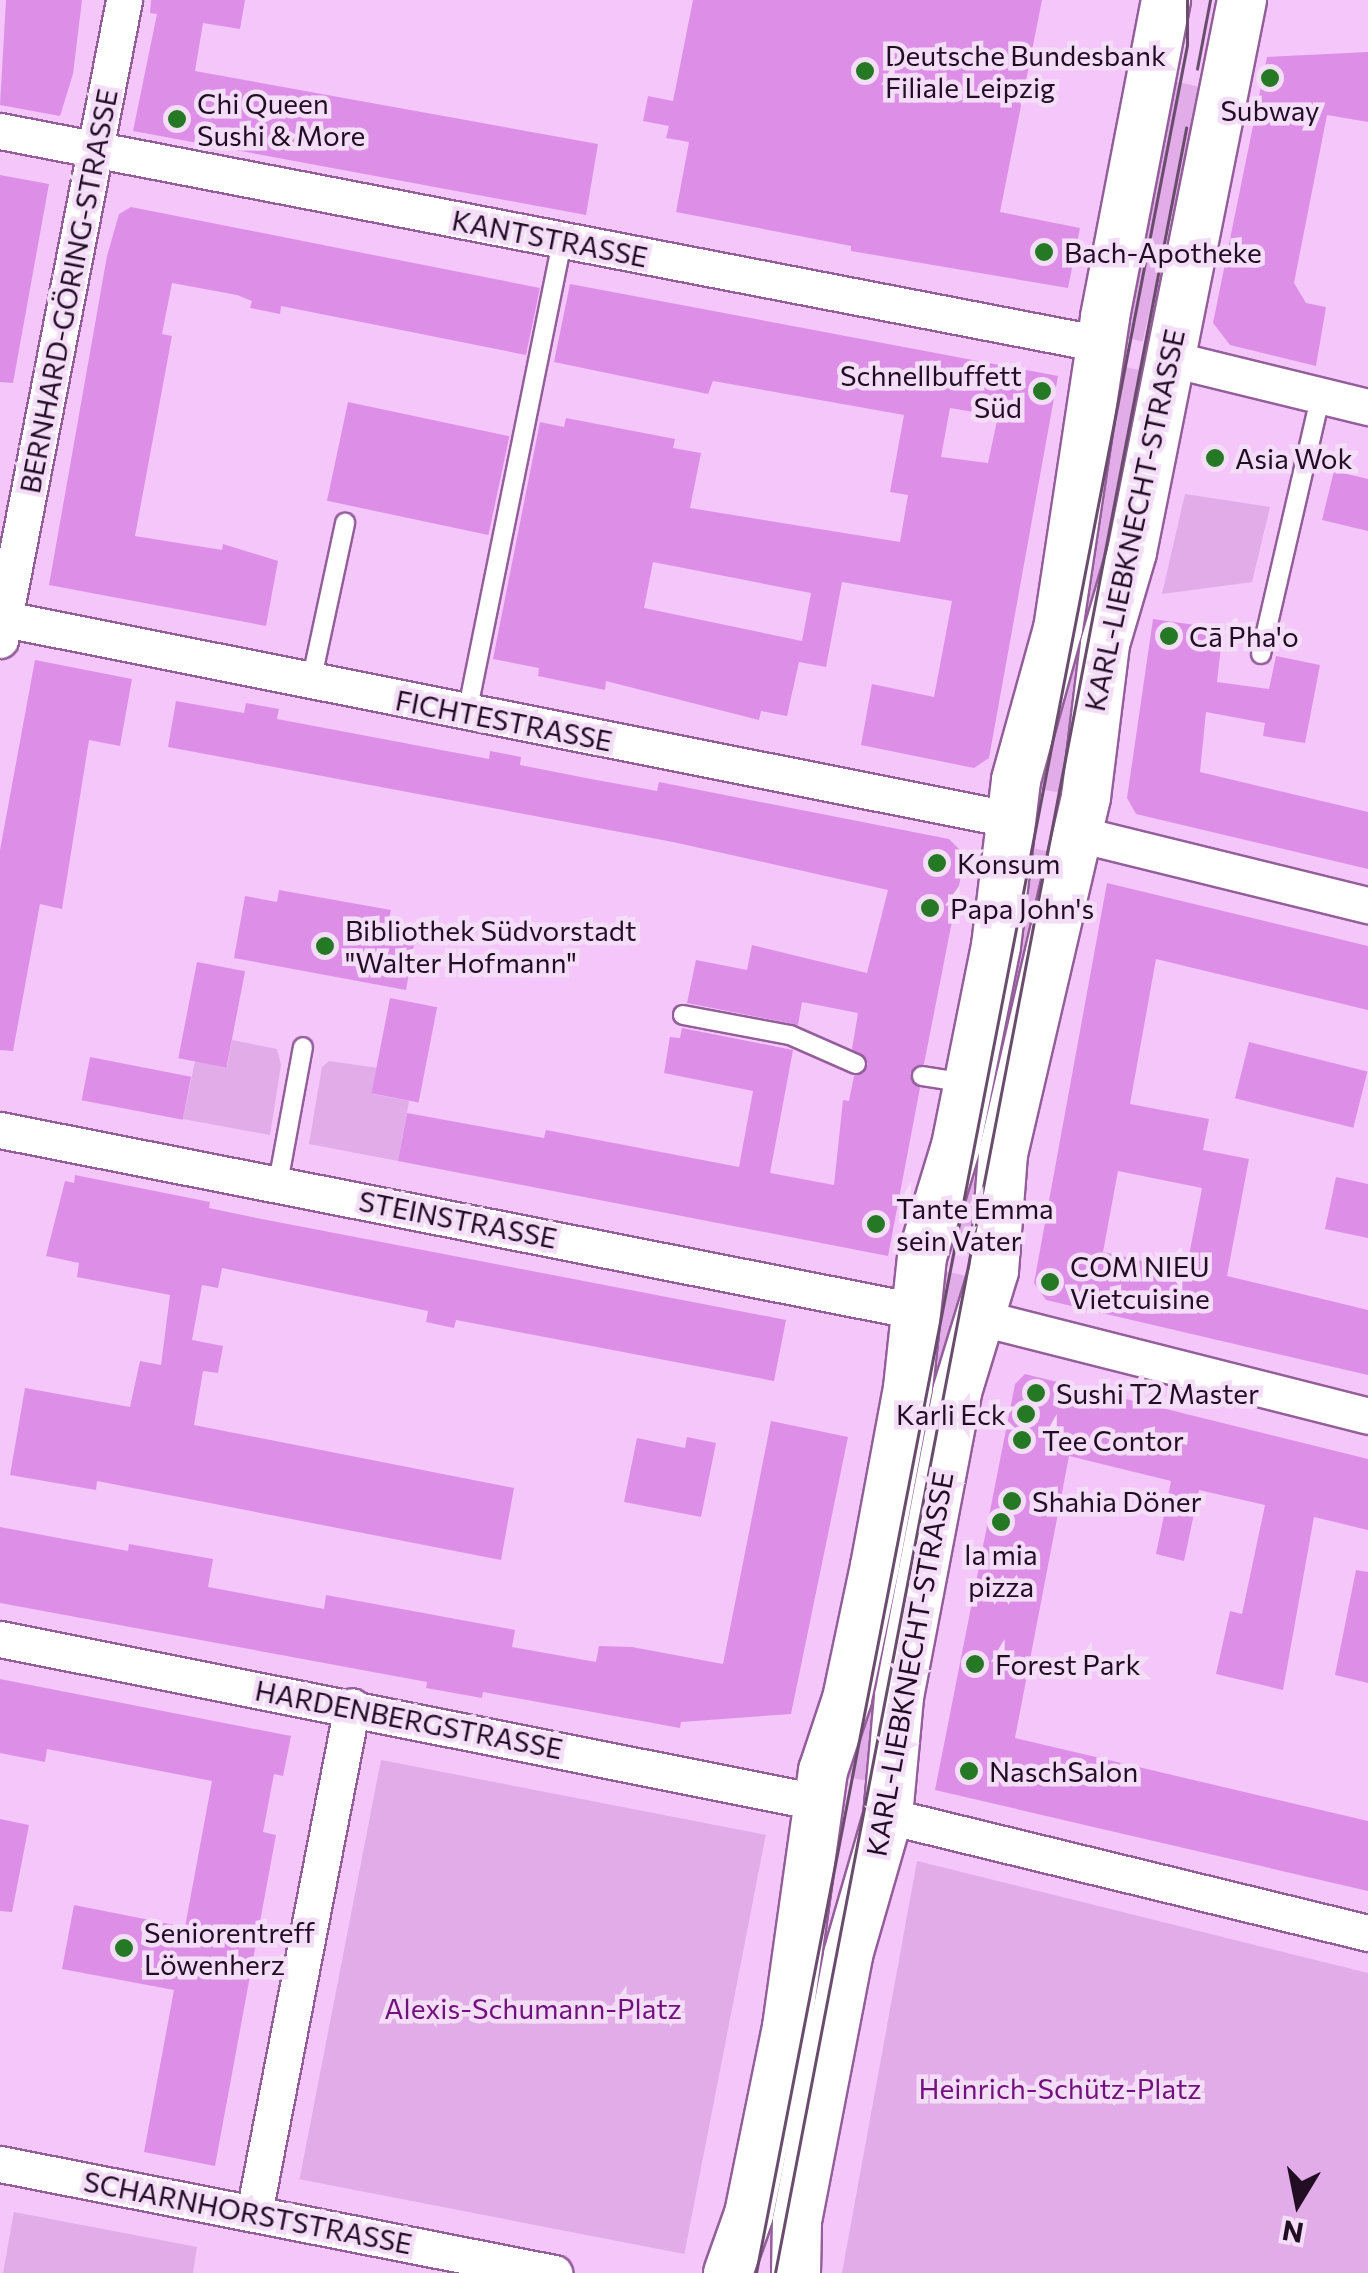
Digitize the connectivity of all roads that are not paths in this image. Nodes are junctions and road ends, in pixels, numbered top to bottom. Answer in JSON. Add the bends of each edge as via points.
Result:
{"nodes":[{"id":1,"x":124,"y":0,"type":"edge"},
{"id":2,"x":1166,"y":0,"type":"edge"},
{"id":3,"x":1242,"y":0,"type":"edge"},
{"id":4,"x":0,"y":131,"type":"edge"},
{"id":5,"x":95,"y":149,"type":"junction"},
{"id":6,"x":562,"y":240,"type":"junction"},
{"id":7,"x":1101,"y":344,"type":"junction"},
{"id":8,"x":1167,"y":358,"type":"junction"},
{"id":9,"x":1321,"y":394,"type":"junction"},
{"id":10,"x":1368,"y":407,"type":"edge"},
{"id":11,"x":346,"y":523,"type":"dead end"},
{"id":12,"x":1,"y":626,"type":"edge"},
{"id":13,"x":1262,"y":654,"type":"dead end"},
{"id":14,"x":311,"y":682,"type":"junction"},
{"id":15,"x":467,"y":713,"type":"junction"},
{"id":16,"x":1009,"y":819,"type":"junction"},
{"id":17,"x":1078,"y":834,"type":"junction"},
{"id":18,"x":1368,"y":905,"type":"edge"},
{"id":19,"x":683,"y":1015,"type":"dead end"},
{"id":20,"x":303,"y":1047,"type":"dead end"},
{"id":21,"x":856,"y":1064,"type":"dead end"},
{"id":22,"x":922,"y":1076,"type":"dead end"},
{"id":23,"x":968,"y":1084,"type":"junction"},
{"id":24,"x":0,"y":1130,"type":"edge"},
{"id":25,"x":278,"y":1183,"type":"junction"},
{"id":26,"x":916,"y":1310,"type":"junction"},
{"id":27,"x":982,"y":1318,"type":"junction"},
{"id":28,"x":1368,"y":1416,"type":"edge"},
{"id":29,"x":0,"y":1639,"type":"edge"},
{"id":30,"x":352,"y":1706,"type":"junction"},
{"id":31,"x":817,"y":1802,"type":"junction"},
{"id":32,"x":888,"y":1816,"type":"junction"},
{"id":33,"x":1368,"y":1932,"type":"edge"},
{"id":34,"x":0,"y":2164,"type":"edge"},
{"id":35,"x":254,"y":2213,"type":"junction"},
{"id":36,"x":554,"y":2273,"type":"edge"},
{"id":37,"x":728,"y":2273,"type":"edge"},
{"id":38,"x":796,"y":2273,"type":"edge"}],
"edges":[{"from":1,"to":5,"type":"street","name":"BERNHARD-GÖRING-STRASSE"},
{"from":2,"to":7,"type":"main road","name":"KARL-LIEBKNECHT-STRASSE"},
{"from":3,"to":8,"type":"main road","name":"KARL-LIEBKNECHT-STRASSE"},
{"from":4,"to":5,"type":"street","name":"KANTSTRASSE"},
{"from":5,"to":6,"type":"street","name":"KANTSTRASSE"},
{"from":5,"to":12,"type":"street","name":"BERNHARD-GÖRING-STRASSE"},
{"from":6,"to":7,"type":"street","name":"KANTSTRASSE"},
{"from":6,"to":15,"type":"lane"},
{"from":7,"to":16,"type":"main road","name":"KARL-LIEBKNECHT-STRASSE","via":[[1058,628]]},
{"from":8,"to":9,"type":"street"},
{"from":8,"to":17,"type":"main road","name":"KARL-LIEBKNECHT-STRASSE","via":[[1132,552],[1105,644]]},
{"from":9,"to":10,"type":"street"},
{"from":9,"to":13,"type":"lane"},
{"from":11,"to":14,"type":"lane"},
{"from":12,"to":14,"type":"street","name":"FICHTESTRASSE"},
{"from":14,"to":15,"type":"street","name":"FICHTESTRASSE"},
{"from":15,"to":16,"type":"street","name":"FICHTESTRASSE"},
{"from":16,"to":23,"type":"main road","name":"KARL-LIEBKNECHT-STRASSE","via":[[996,946]]},
{"from":17,"to":18,"type":"street"},
{"from":17,"to":27,"type":"main road","name":"KARL-LIEBKNECHT-STRASSE","via":[[1003,1154],[998,1236]]},
{"from":19,"to":21,"type":"lane","via":[[790,1034]]},
{"from":20,"to":25,"type":"lane"},
{"from":22,"to":23,"type":"lane"},
{"from":23,"to":26,"type":"main road","name":"KARL-LIEBKNECHT-STRASSE","via":[[922,1256]]},
{"from":24,"to":25,"type":"street","name":"STEINSTRASSE"},
{"from":25,"to":26,"type":"street","name":"STEINSTRASSE"},
{"from":26,"to":31,"type":"main road","name":"KARL-LIEBKNECHT-STRASSE","via":[[858,1655]]},
{"from":27,"to":28,"type":"street"},
{"from":27,"to":32,"type":"main road","name":"KARL-LIEBKNECHT-STRASSE","via":[[957,1392],[928,1544],[900,1697]]},
{"from":29,"to":30,"type":"street","name":"HARDENBERGSTRASSE"},
{"from":30,"to":31,"type":"street","name":"HARDENBERGSTRASSE"},
{"from":30,"to":35,"type":"street"},
{"from":31,"to":37,"type":"main road","name":"KARL-LIEBKNECHT-STRASSE","via":[[787,2027],[749,2214]]},
{"from":32,"to":33,"type":"street"},
{"from":32,"to":38,"type":"main road","name":"KARL-LIEBKNECHT-STRASSE","via":[[848,1955],[797,2221]]},
{"from":34,"to":35,"type":"street","name":"SCHARNHORSTSTRASSE"},
{"from":35,"to":36,"type":"street","name":"SCHARNHORSTSTRASSE"}]}
